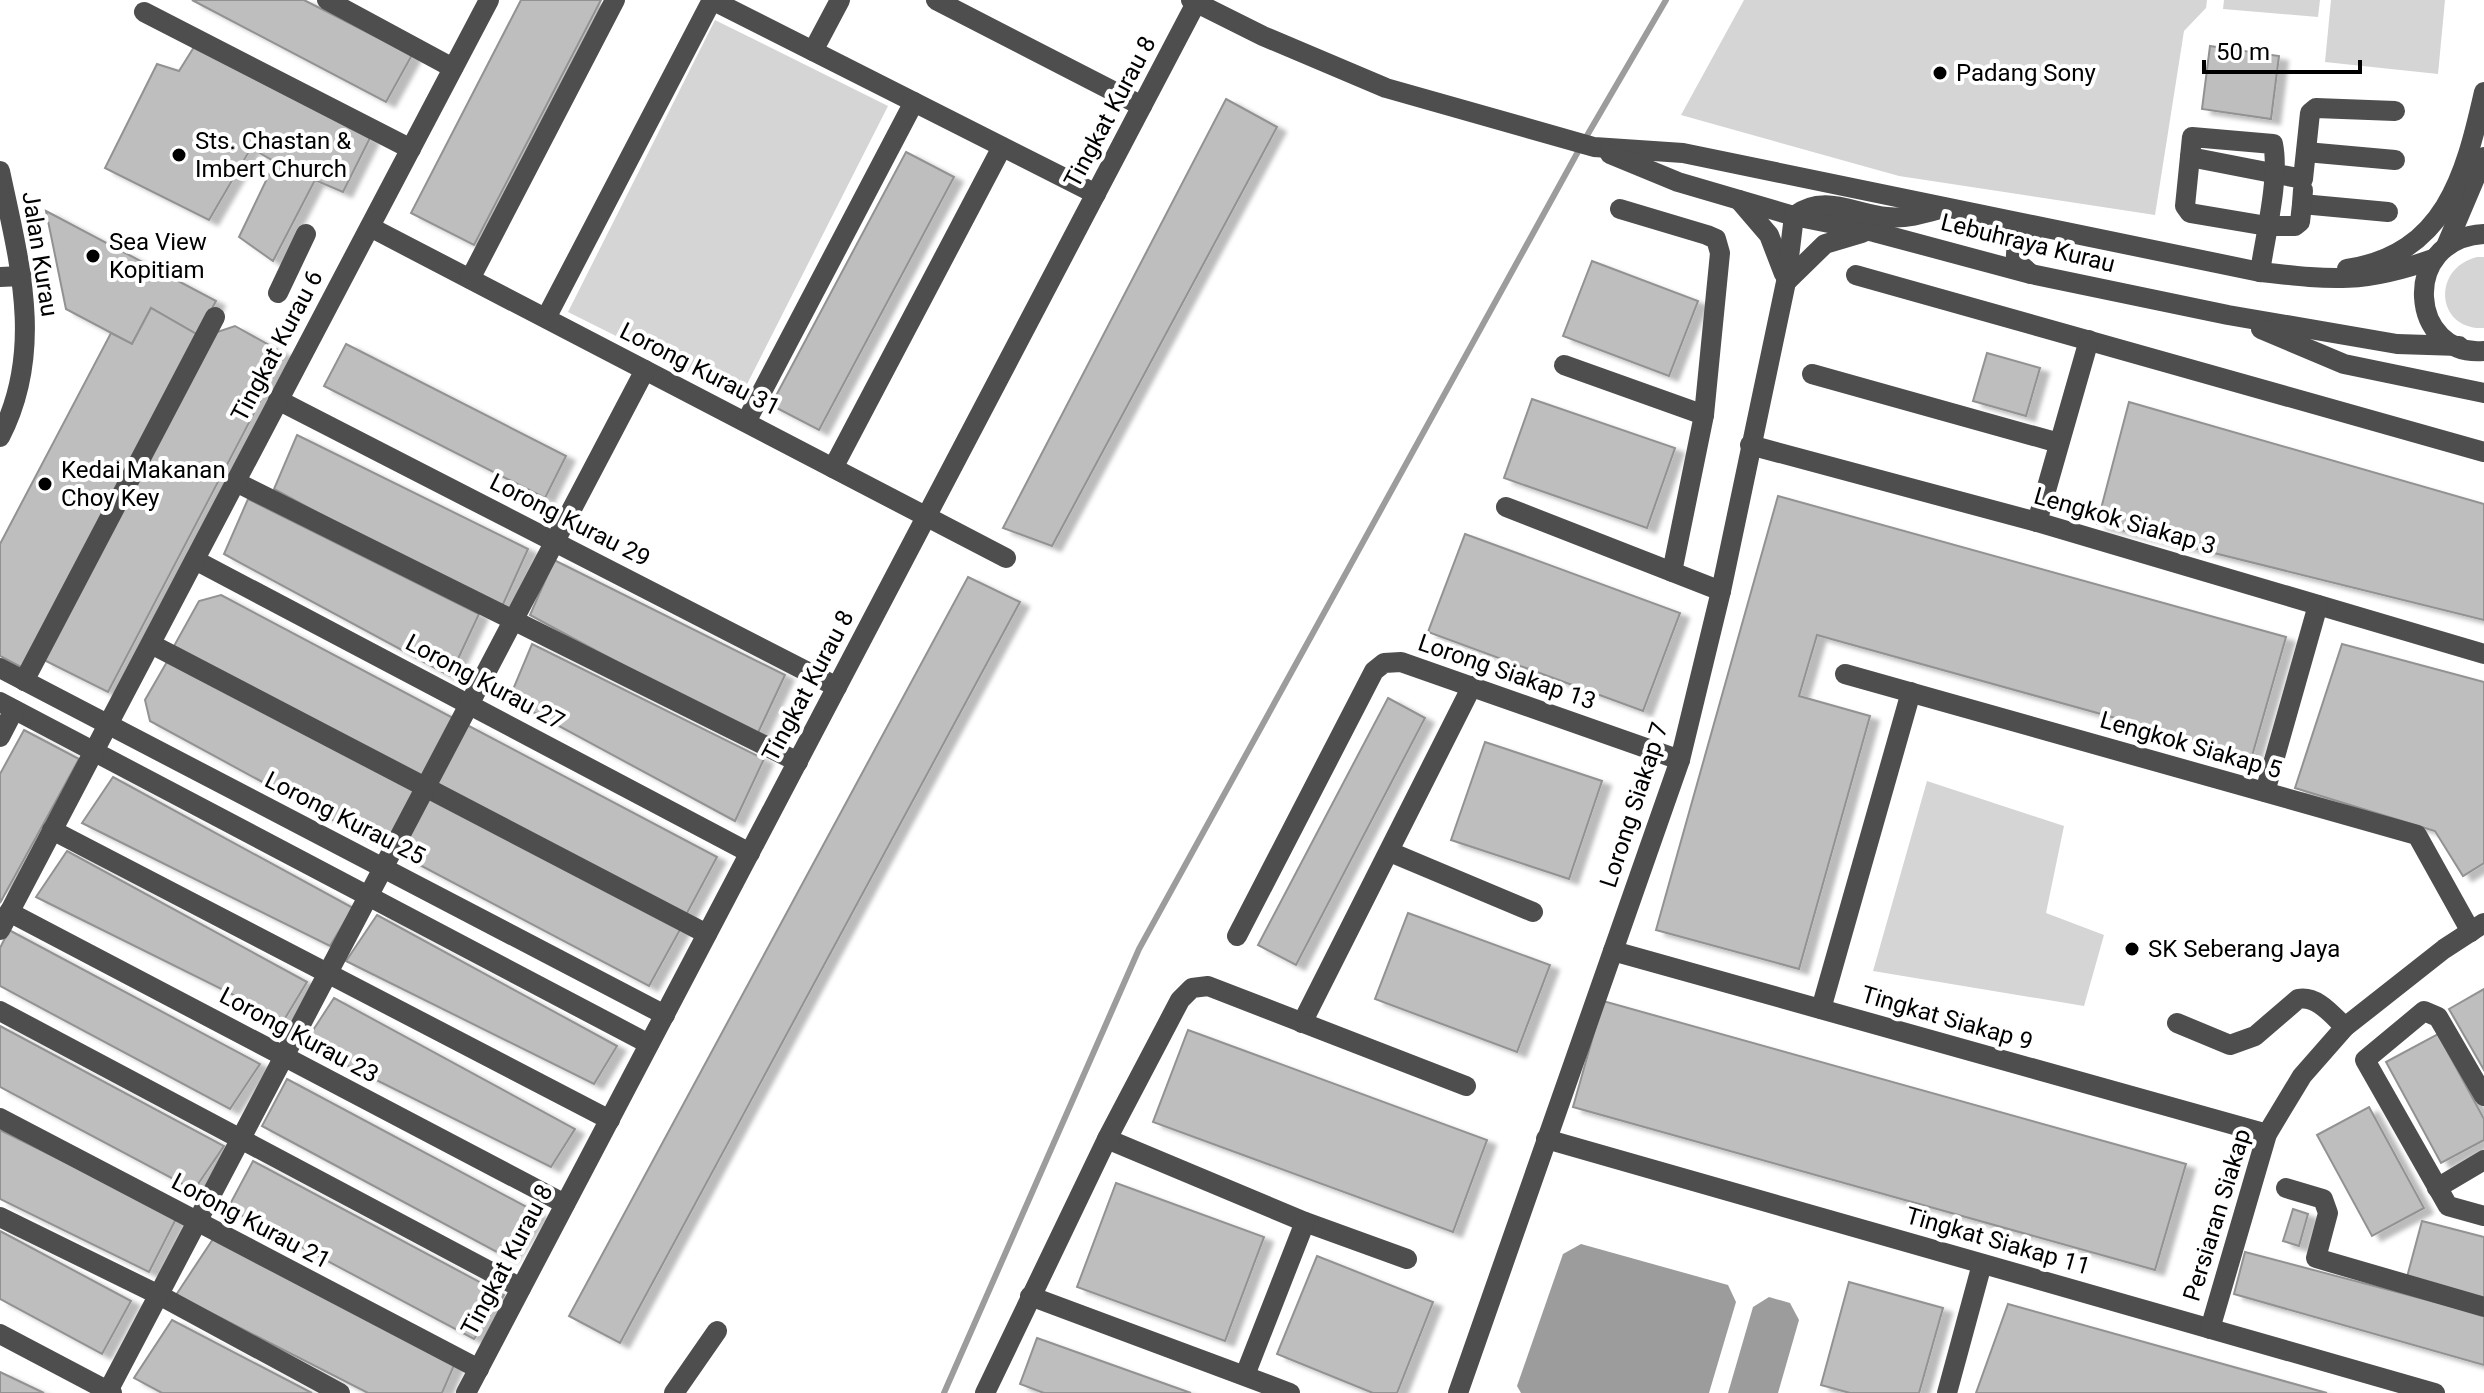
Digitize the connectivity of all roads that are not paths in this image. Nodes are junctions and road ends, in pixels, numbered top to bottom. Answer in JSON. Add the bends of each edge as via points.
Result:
{"nodes":[{"id":1,"x":327,"y":0,"type":"edge"},
{"id":2,"x":489,"y":0,"type":"edge"},
{"id":3,"x":615,"y":0,"type":"edge"},
{"id":4,"x":712,"y":0,"type":"edge"},
{"id":5,"x":840,"y":0,"type":"edge"},
{"id":6,"x":936,"y":0,"type":"edge"},
{"id":7,"x":1194,"y":1,"type":"edge"},
{"id":8,"x":144,"y":12,"type":"dead end"},
{"id":9,"x":813,"y":51,"type":"junction"},
{"id":10,"x":453,"y":68,"type":"junction"},
{"id":11,"x":2484,"y":92,"type":"edge"},
{"id":12,"x":914,"y":102,"type":"junction"},
{"id":13,"x":1142,"y":106,"type":"junction"},
{"id":14,"x":2395,"y":111,"type":"dead end"},
{"id":15,"x":1002,"y":147,"type":"junction"},
{"id":16,"x":1595,"y":147,"type":"junction"},
{"id":17,"x":411,"y":149,"type":"junction"},
{"id":18,"x":2306,"y":152,"type":"junction"},
{"id":19,"x":2190,"y":157,"type":"junction"},
{"id":20,"x":2484,"y":157,"type":"edge"},
{"id":21,"x":2395,"y":160,"type":"dead end"},
{"id":22,"x":0,"y":171,"type":"edge"},
{"id":23,"x":2272,"y":173,"type":"junction"},
{"id":24,"x":2303,"y":179,"type":"junction"},
{"id":25,"x":1096,"y":194,"type":"junction"},
{"id":26,"x":1738,"y":200,"type":"junction"},
{"id":27,"x":2302,"y":204,"type":"junction"},
{"id":28,"x":1944,"y":208,"type":"junction"},
{"id":29,"x":1620,"y":209,"type":"dead end"},
{"id":30,"x":2388,"y":212,"type":"dead end"},
{"id":31,"x":1794,"y":216,"type":"junction"},
{"id":32,"x":2267,"y":226,"type":"junction"},
{"id":33,"x":370,"y":227,"type":"junction"},
{"id":34,"x":2041,"y":228,"type":"junction"},
{"id":35,"x":1874,"y":232,"type":"junction"},
{"id":36,"x":306,"y":234,"type":"dead end"},
{"id":37,"x":2484,"y":234,"type":"edge"},
{"id":38,"x":2440,"y":252,"type":"junction"},
{"id":39,"x":2260,"y":272,"type":"junction"},
{"id":40,"x":2031,"y":274,"type":"junction"},
{"id":41,"x":1856,"y":275,"type":"dead end"},
{"id":42,"x":22,"y":276,"type":"junction"},
{"id":43,"x":2295,"y":276,"type":"junction"},
{"id":44,"x":0,"y":277,"type":"edge"},
{"id":45,"x":470,"y":279,"type":"junction"},
{"id":46,"x":1786,"y":282,"type":"junction"},
{"id":47,"x":278,"y":293,"type":"dead end"},
{"id":48,"x":2228,"y":315,"type":"junction"},
{"id":49,"x":215,"y":317,"type":"dead end"},
{"id":50,"x":546,"y":318,"type":"junction"},
{"id":51,"x":2089,"y":340,"type":"junction"},
{"id":52,"x":2476,"y":350,"type":"edge"},
{"id":53,"x":1564,"y":365,"type":"dead end"},
{"id":54,"x":645,"y":370,"type":"junction"},
{"id":55,"x":1812,"y":374,"type":"dead end"},
{"id":56,"x":2484,"y":393,"type":"edge"},
{"id":57,"x":278,"y":400,"type":"junction"},
{"id":58,"x":1704,"y":415,"type":"junction"},
{"id":59,"x":746,"y":422,"type":"junction"},
{"id":60,"x":0,"y":437,"type":"edge"},
{"id":61,"x":2059,"y":443,"type":"junction"},
{"id":62,"x":1750,"y":445,"type":"junction"},
{"id":63,"x":2484,"y":452,"type":"edge"},
{"id":64,"x":833,"y":468,"type":"junction"},
{"id":65,"x":236,"y":482,"type":"junction"},
{"id":66,"x":1506,"y":507,"type":"dead end"},
{"id":67,"x":927,"y":516,"type":"junction"},
{"id":68,"x":2037,"y":522,"type":"junction"},
{"id":69,"x":555,"y":542,"type":"junction"},
{"id":70,"x":1006,"y":558,"type":"dead end"},
{"id":71,"x":195,"y":560,"type":"junction"},
{"id":72,"x":1672,"y":572,"type":"junction"},
{"id":73,"x":1721,"y":591,"type":"junction"},
{"id":74,"x":2318,"y":605,"type":"junction"},
{"id":75,"x":513,"y":622,"type":"junction"},
{"id":76,"x":151,"y":644,"type":"junction"},
{"id":77,"x":2484,"y":654,"type":"edge"},
{"id":78,"x":0,"y":668,"type":"edge"},
{"id":79,"x":1845,"y":674,"type":"dead end"},
{"id":80,"x":24,"y":681,"type":"junction"},
{"id":81,"x":1472,"y":686,"type":"junction"},
{"id":82,"x":837,"y":687,"type":"junction"},
{"id":83,"x":1911,"y":692,"type":"junction"},
{"id":84,"x":471,"y":702,"type":"junction"},
{"id":85,"x":7,"y":706,"type":"edge"},
{"id":86,"x":108,"y":725,"type":"junction"},
{"id":87,"x":0,"y":737,"type":"edge"},
{"id":88,"x":94,"y":752,"type":"junction"},
{"id":89,"x":1680,"y":760,"type":"junction"},
{"id":90,"x":798,"y":762,"type":"junction"},
{"id":91,"x":426,"y":787,"type":"junction"},
{"id":92,"x":2265,"y":792,"type":"junction"},
{"id":93,"x":52,"y":830,"type":"junction"},
{"id":94,"x":1390,"y":852,"type":"junction"},
{"id":95,"x":750,"y":853,"type":"junction"},
{"id":96,"x":383,"y":868,"type":"junction"},
{"id":97,"x":368,"y":896,"type":"junction"},
{"id":98,"x":1533,"y":912,"type":"dead end"},
{"id":99,"x":5,"y":921,"type":"edge"},
{"id":100,"x":2478,"y":928,"type":"edge"},
{"id":101,"x":707,"y":934,"type":"junction"},
{"id":102,"x":1237,"y":936,"type":"dead end"},
{"id":103,"x":1613,"y":951,"type":"junction"},
{"id":104,"x":328,"y":973,"type":"junction"},
{"id":105,"x":1821,"y":1009,"type":"junction"},
{"id":106,"x":0,"y":1011,"type":"edge"},
{"id":107,"x":665,"y":1015,"type":"junction"},
{"id":108,"x":1302,"y":1023,"type":"junction"},
{"id":109,"x":2177,"y":1023,"type":"dead end"},
{"id":110,"x":2345,"y":1027,"type":"junction"},
{"id":111,"x":649,"y":1044,"type":"junction"},
{"id":112,"x":284,"y":1057,"type":"junction"},
{"id":113,"x":1466,"y":1086,"type":"dead end"},
{"id":114,"x":2484,"y":1096,"type":"edge"},
{"id":115,"x":0,"y":1118,"type":"edge"},
{"id":116,"x":610,"y":1120,"type":"junction"},
{"id":117,"x":2267,"y":1134,"type":"junction"},
{"id":118,"x":241,"y":1139,"type":"junction"},
{"id":119,"x":1107,"y":1139,"type":"junction"},
{"id":120,"x":1546,"y":1139,"type":"junction"},
{"id":121,"x":2484,"y":1160,"type":"edge"},
{"id":122,"x":2286,"y":1188,"type":"dead end"},
{"id":123,"x":2437,"y":1188,"type":"junction"},
{"id":124,"x":565,"y":1204,"type":"junction"},
{"id":125,"x":2484,"y":1216,"type":"edge"},
{"id":126,"x":0,"y":1217,"type":"edge"},
{"id":127,"x":197,"y":1222,"type":"junction"},
{"id":128,"x":1305,"y":1222,"type":"junction"},
{"id":129,"x":1407,"y":1259,"type":"dead end"},
{"id":130,"x":1982,"y":1264,"type":"junction"},
{"id":131,"x":521,"y":1288,"type":"junction"},
{"id":132,"x":159,"y":1295,"type":"junction"},
{"id":133,"x":1030,"y":1296,"type":"junction"},
{"id":134,"x":2484,"y":1307,"type":"edge"},
{"id":135,"x":2210,"y":1329,"type":"junction"},
{"id":136,"x":717,"y":1331,"type":"dead end"},
{"id":137,"x":0,"y":1334,"type":"edge"},
{"id":138,"x":479,"y":1369,"type":"junction"},
{"id":139,"x":1245,"y":1375,"type":"junction"},
{"id":140,"x":109,"y":1392,"type":"edge"},
{"id":141,"x":340,"y":1393,"type":"edge"},
{"id":142,"x":466,"y":1393,"type":"edge"},
{"id":143,"x":674,"y":1393,"type":"edge"},
{"id":144,"x":985,"y":1393,"type":"edge"},
{"id":145,"x":1290,"y":1393,"type":"edge"},
{"id":146,"x":1458,"y":1393,"type":"edge"},
{"id":147,"x":1947,"y":1393,"type":"edge"},
{"id":148,"x":2435,"y":1393,"type":"edge"}],
"edges":[{"from":1,"to":10,"type":"street"},
{"from":2,"to":10,"type":"street","name":"Tingkat Kurau 6"},
{"from":3,"to":45,"type":"street"},
{"from":4,"to":9,"type":"street"},
{"from":4,"to":50,"type":"street"},
{"from":5,"to":9,"type":"street"},
{"from":6,"to":13,"type":"street"},
{"from":7,"to":13,"type":"street","name":"Tingkat Kurau 8"},
{"from":7,"to":16,"type":"street","name":"Lebuhraya Kurau","via":[[1367,82]]},
{"from":8,"to":17,"type":"street"},
{"from":9,"to":12,"type":"street"},
{"from":10,"to":17,"type":"street","name":"Tingkat Kurau 6"},
{"from":11,"to":43,"type":"street","via":[[2466,167],[2432,226],[2402,251],[2366,266]]},
{"from":12,"to":15,"type":"street"},
{"from":12,"to":59,"type":"street"},
{"from":13,"to":25,"type":"street","name":"Tingkat Kurau 8"},
{"from":14,"to":18,"type":"street","via":[[2316,108],[2310,113]]},
{"from":15,"to":25,"type":"street"},
{"from":15,"to":64,"type":"street"},
{"from":16,"to":26,"type":"street","name":"Lebuhraya Kurau"},
{"from":16,"to":28,"type":"street","name":"Lebuhraya Kurau","via":[[1683,153]]},
{"from":17,"to":33,"type":"street","name":"Tingkat Kurau 6"},
{"from":18,"to":21,"type":"street"},
{"from":18,"to":24,"type":"street"},
{"from":19,"to":23,"type":"street"},
{"from":19,"to":23,"type":"street","via":[[2192,137],[2273,144]]},
{"from":19,"to":32,"type":"street","via":[[2185,206],[2190,213]]},
{"from":20,"to":38,"type":"street"},
{"from":22,"to":42,"type":"street","name":"Jalan Kurau"},
{"from":23,"to":24,"type":"street"},
{"from":23,"to":32,"type":"street"},
{"from":24,"to":27,"type":"street"},
{"from":25,"to":67,"type":"street","name":"Tingkat Kurau 8"},
{"from":26,"to":31,"type":"street","name":"Lebuhraya Kurau"},
{"from":26,"to":46,"type":"street","via":[[1769,235]]},
{"from":27,"to":30,"type":"street"},
{"from":27,"to":32,"type":"street","via":[[2295,226]]},
{"from":28,"to":31,"type":"street","via":[[1887,217],[1819,203]]},
{"from":28,"to":34,"type":"street","name":"Lebuhraya Kurau"},
{"from":29,"to":58,"type":"street","via":[[1716,239],[1720,253]]},
{"from":31,"to":35,"type":"street","name":"Lebuhraya Kurau"},
{"from":31,"to":46,"type":"street","name":"Lorong Siakap 7"},
{"from":32,"to":39,"type":"street"},
{"from":33,"to":45,"type":"street","name":"Lorong Kurau 31"},
{"from":33,"to":57,"type":"street","name":"Tingkat Kurau 6"},
{"from":34,"to":39,"type":"street","name":"Lebuhraya Kurau"},
{"from":34,"to":40,"type":"street","via":[[2024,231],[2017,240],[2016,261]]},
{"from":35,"to":40,"type":"street","name":"Lebuhraya Kurau"},
{"from":35,"to":46,"type":"street","via":[[1825,244]]},
{"from":36,"to":47,"type":"street"},
{"from":37,"to":38,"type":"street","name":"Lebuhraya Kurau","via":[[2467,235]]},
{"from":38,"to":43,"type":"street","name":"Lebuhraya Kurau","via":[[2389,275],[2355,280]]},
{"from":38,"to":52,"type":"street","via":[[2422,292],[2425,309],[2444,337]]},
{"from":39,"to":43,"type":"street","name":"Lebuhraya Kurau"},
{"from":40,"to":48,"type":"street","name":"Lebuhraya Kurau"},
{"from":41,"to":51,"type":"street"},
{"from":42,"to":44,"type":"street"},
{"from":42,"to":60,"type":"street","name":"Jalan Kurau","via":[[26,356],[17,398]]},
{"from":45,"to":50,"type":"street","name":"Lorong Kurau 31"},
{"from":46,"to":62,"type":"street","name":"Lorong Siakap 7"},
{"from":48,"to":52,"type":"street","name":"Lebuhraya Kurau","via":[[2397,344]]},
{"from":48,"to":56,"type":"street","via":[[2344,364]]},
{"from":49,"to":80,"type":"street"},
{"from":50,"to":54,"type":"street","name":"Lorong Kurau 31"},
{"from":51,"to":61,"type":"street"},
{"from":51,"to":63,"type":"street"},
{"from":53,"to":58,"type":"street"},
{"from":54,"to":59,"type":"street","name":"Lorong Kurau 31"},
{"from":54,"to":69,"type":"street"},
{"from":55,"to":61,"type":"street"},
{"from":57,"to":65,"type":"street","name":"Tingkat Kurau 6"},
{"from":57,"to":69,"type":"street","name":"Lorong Kurau 29"},
{"from":58,"to":72,"type":"street"},
{"from":59,"to":64,"type":"street","name":"Lorong Kurau 31"},
{"from":61,"to":68,"type":"street"},
{"from":62,"to":68,"type":"street","name":"Lengkok Siakap 3"},
{"from":62,"to":73,"type":"street","name":"Lorong Siakap 7"},
{"from":64,"to":67,"type":"street","name":"Lorong Kurau 31"},
{"from":65,"to":71,"type":"street","name":"Tingkat Kurau 6"},
{"from":65,"to":75,"type":"street"},
{"from":66,"to":72,"type":"street"},
{"from":67,"to":70,"type":"street","name":"Lorong Kurau 31"},
{"from":67,"to":82,"type":"street","name":"Tingkat Kurau 8"},
{"from":68,"to":74,"type":"street","name":"Lengkok Siakap 3"},
{"from":69,"to":75,"type":"street"},
{"from":69,"to":82,"type":"street","name":"Lorong Kurau 29"},
{"from":71,"to":76,"type":"street","name":"Tingkat Kurau 6"},
{"from":71,"to":84,"type":"street","name":"Lorong Kurau 27"},
{"from":72,"to":73,"type":"street"},
{"from":73,"to":89,"type":"street","name":"Lorong Siakap 7"},
{"from":74,"to":77,"type":"street","name":"Lengkok Siakap 3"},
{"from":74,"to":92,"type":"street"},
{"from":75,"to":84,"type":"street"},
{"from":75,"to":90,"type":"street"},
{"from":76,"to":86,"type":"street","name":"Tingkat Kurau 6"},
{"from":76,"to":91,"type":"street"},
{"from":78,"to":80,"type":"street","name":"Lorong Kurau 25"},
{"from":79,"to":83,"type":"street","name":"Lengkok Siakap 5"},
{"from":80,"to":86,"type":"street","name":"Lorong Kurau 25"},
{"from":81,"to":89,"type":"street","name":"Lorong Siakap 13"},
{"from":81,"to":94,"type":"street"},
{"from":81,"to":102,"type":"street","name":"Lorong Siakap 13","via":[[1401,662],[1384,663],[1374,671]]},
{"from":82,"to":90,"type":"street","name":"Tingkat Kurau 8"},
{"from":83,"to":92,"type":"street","name":"Lengkok Siakap 5"},
{"from":83,"to":105,"type":"street"},
{"from":84,"to":91,"type":"street"},
{"from":84,"to":95,"type":"street","name":"Lorong Kurau 27"},
{"from":85,"to":87,"type":"street"},
{"from":85,"to":88,"type":"street"},
{"from":86,"to":88,"type":"street","name":"Tingkat Kurau 6"},
{"from":86,"to":96,"type":"street","name":"Lorong Kurau 25"},
{"from":88,"to":93,"type":"street","name":"Tingkat Kurau 6"},
{"from":88,"to":97,"type":"street"},
{"from":89,"to":103,"type":"street","name":"Lorong Siakap 7"},
{"from":90,"to":95,"type":"street","name":"Tingkat Kurau 8"},
{"from":91,"to":96,"type":"street"},
{"from":91,"to":101,"type":"street"},
{"from":92,"to":100,"type":"street","name":"Lengkok Siakap 5","via":[[2417,835]]},
{"from":93,"to":99,"type":"street","name":"Tingkat Kurau 6"},
{"from":93,"to":104,"type":"street"},
{"from":94,"to":98,"type":"street"},
{"from":94,"to":108,"type":"street"},
{"from":95,"to":101,"type":"street","name":"Tingkat Kurau 8"},
{"from":96,"to":97,"type":"street"},
{"from":96,"to":107,"type":"street","name":"Lorong Kurau 25"},
{"from":97,"to":104,"type":"street"},
{"from":97,"to":111,"type":"street"},
{"from":99,"to":112,"type":"street","name":"Lorong Kurau 23"},
{"from":100,"to":110,"type":"street","name":"Persiaran Siakap"},
{"from":101,"to":107,"type":"street","name":"Tingkat Kurau 8"},
{"from":103,"to":105,"type":"street","name":"Tingkat Siakap 9"},
{"from":103,"to":120,"type":"street","name":"Lorong Siakap 7"},
{"from":104,"to":112,"type":"street"},
{"from":104,"to":116,"type":"street"},
{"from":105,"to":117,"type":"street","name":"Tingkat Siakap 9"},
{"from":106,"to":118,"type":"street"},
{"from":107,"to":111,"type":"street","name":"Tingkat Kurau 8"},
{"from":108,"to":113,"type":"street"},
{"from":108,"to":119,"type":"street","via":[[1208,986],[1192,988],[1180,1000]]},
{"from":109,"to":110,"type":"street","via":[[2230,1045],[2255,1036],[2305,997]]},
{"from":110,"to":117,"type":"street","name":"Persiaran Siakap","via":[[2302,1076]]},
{"from":111,"to":116,"type":"street","name":"Tingkat Kurau 8"},
{"from":112,"to":118,"type":"street"},
{"from":112,"to":124,"type":"street","name":"Lorong Kurau 23"},
{"from":114,"to":123,"type":"street","via":[[2438,1017],[2424,1011],[2365,1060]]},
{"from":115,"to":127,"type":"street","name":"Lorong Kurau 21"},
{"from":116,"to":124,"type":"street","name":"Tingkat Kurau 8"},
{"from":117,"to":135,"type":"street","name":"Persiaran Siakap"},
{"from":118,"to":127,"type":"street"},
{"from":118,"to":131,"type":"street"},
{"from":119,"to":128,"type":"street"},
{"from":119,"to":133,"type":"street"},
{"from":120,"to":130,"type":"street","name":"Tingkat Siakap 11"},
{"from":120,"to":146,"type":"street","name":"Lorong Siakap 7"},
{"from":121,"to":123,"type":"street"},
{"from":122,"to":134,"type":"street","via":[[2323,1199],[2328,1213],[2316,1258]]},
{"from":123,"to":125,"type":"street","via":[[2448,1206]]},
{"from":124,"to":131,"type":"street","name":"Tingkat Kurau 8"},
{"from":126,"to":132,"type":"street"},
{"from":127,"to":132,"type":"street"},
{"from":127,"to":138,"type":"street","name":"Lorong Kurau 21"},
{"from":128,"to":129,"type":"street"},
{"from":128,"to":139,"type":"street"},
{"from":130,"to":135,"type":"street","name":"Tingkat Siakap 11"},
{"from":130,"to":147,"type":"street"},
{"from":131,"to":138,"type":"street","name":"Tingkat Kurau 8"},
{"from":132,"to":140,"type":"street"},
{"from":132,"to":141,"type":"street"},
{"from":133,"to":139,"type":"street"},
{"from":133,"to":144,"type":"street"},
{"from":135,"to":148,"type":"street","name":"Tingkat Siakap 11"},
{"from":136,"to":143,"type":"street"},
{"from":137,"to":140,"type":"street"},
{"from":138,"to":142,"type":"street","name":"Tingkat Kurau 8"},
{"from":139,"to":145,"type":"street"}]}
